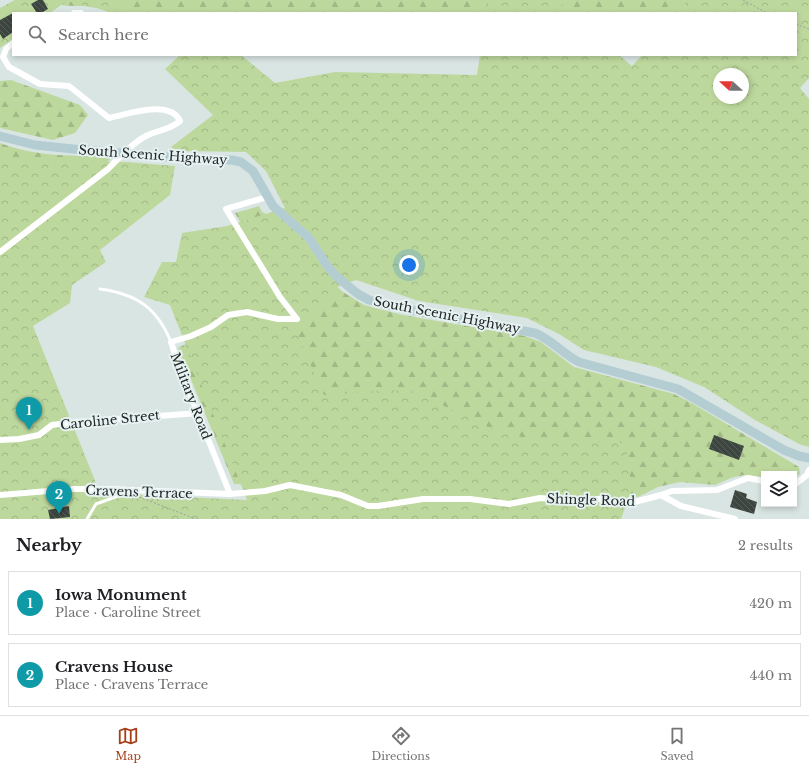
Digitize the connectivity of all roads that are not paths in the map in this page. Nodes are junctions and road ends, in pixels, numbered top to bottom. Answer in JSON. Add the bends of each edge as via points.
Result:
{"nodes":[{"id":1,"x":12,"y":44,"type":"edge"},
{"id":2,"x":0,"y":136,"type":"edge"},
{"id":3,"x":124,"y":153,"type":"junction"},
{"id":4,"x":267,"y":197,"type":"junction"},
{"id":5,"x":0,"y":252,"type":"edge"},
{"id":6,"x":100,"y":289,"type":"dead end"},
{"id":7,"x":171,"y":342,"type":"junction"},
{"id":8,"x":199,"y":413,"type":"junction"},
{"id":9,"x":0,"y":440,"type":"edge"},
{"id":10,"x":809,"y":458,"type":"edge"},
{"id":11,"x":809,"y":470,"type":"edge"},
{"id":12,"x":761,"y":480,"type":"edge"},
{"id":13,"x":797,"y":483,"type":"edge"},
{"id":14,"x":122,"y":490,"type":"junction"},
{"id":15,"x":230,"y":494,"type":"junction"},
{"id":16,"x":0,"y":495,"type":"edge"},
{"id":17,"x":661,"y":495,"type":"junction"},
{"id":18,"x":87,"y":519,"type":"edge"},
{"id":19,"x":735,"y":519,"type":"edge"}],
"edges":[{"from":1,"to":3,"type":"street","via":[[6,49],[4,57],[9,67],[40,84],[69,86],[110,118],[167,109],[177,115],[180,121],[173,127],[145,136]]},
{"from":2,"to":3,"type":"main road","name":"South Scenic Highway","via":[[35,145]]},
{"from":3,"to":4,"type":"main road","name":"South Scenic Highway","via":[[241,162],[253,171]]},
{"from":3,"to":5,"type":"street","via":[[108,169]]},
{"from":4,"to":7,"type":"street","name":"Military Road","via":[[226,209],[280,297],[297,319],[247,312],[228,315],[211,327]]},
{"from":4,"to":10,"type":"main road","name":"South Scenic Highway","via":[[280,213],[303,231],[337,277],[369,300],[535,333],[579,362],[678,389],[784,450]]},
{"from":6,"to":7,"type":"lane","via":[[127,296],[148,307],[158,316]]},
{"from":7,"to":8,"type":"street","name":"Military Road"},
{"from":8,"to":9,"type":"street","name":"Caroline Street","via":[[52,425],[39,435]]},
{"from":8,"to":15,"type":"street","name":"Military Road"},
{"from":11,"to":13,"type":"street","via":[[808,475]]},
{"from":12,"to":17,"type":"street","name":"Shingle Road","via":[[748,478],[718,490],[672,492]]},
{"from":14,"to":15,"type":"street","name":"Cravens Terrace"},
{"from":14,"to":16,"type":"street","name":"Cravens Terrace","via":[[73,490]]},
{"from":14,"to":18,"type":"lane","via":[[121,495],[96,504]]},
{"from":15,"to":17,"type":"street","name":"Shingle Road","via":[[265,491],[290,485],[341,495],[368,506],[423,499],[470,499],[508,504],[540,498],[600,499],[631,503]]},
{"from":17,"to":19,"type":"street","via":[[681,506]]}]}
